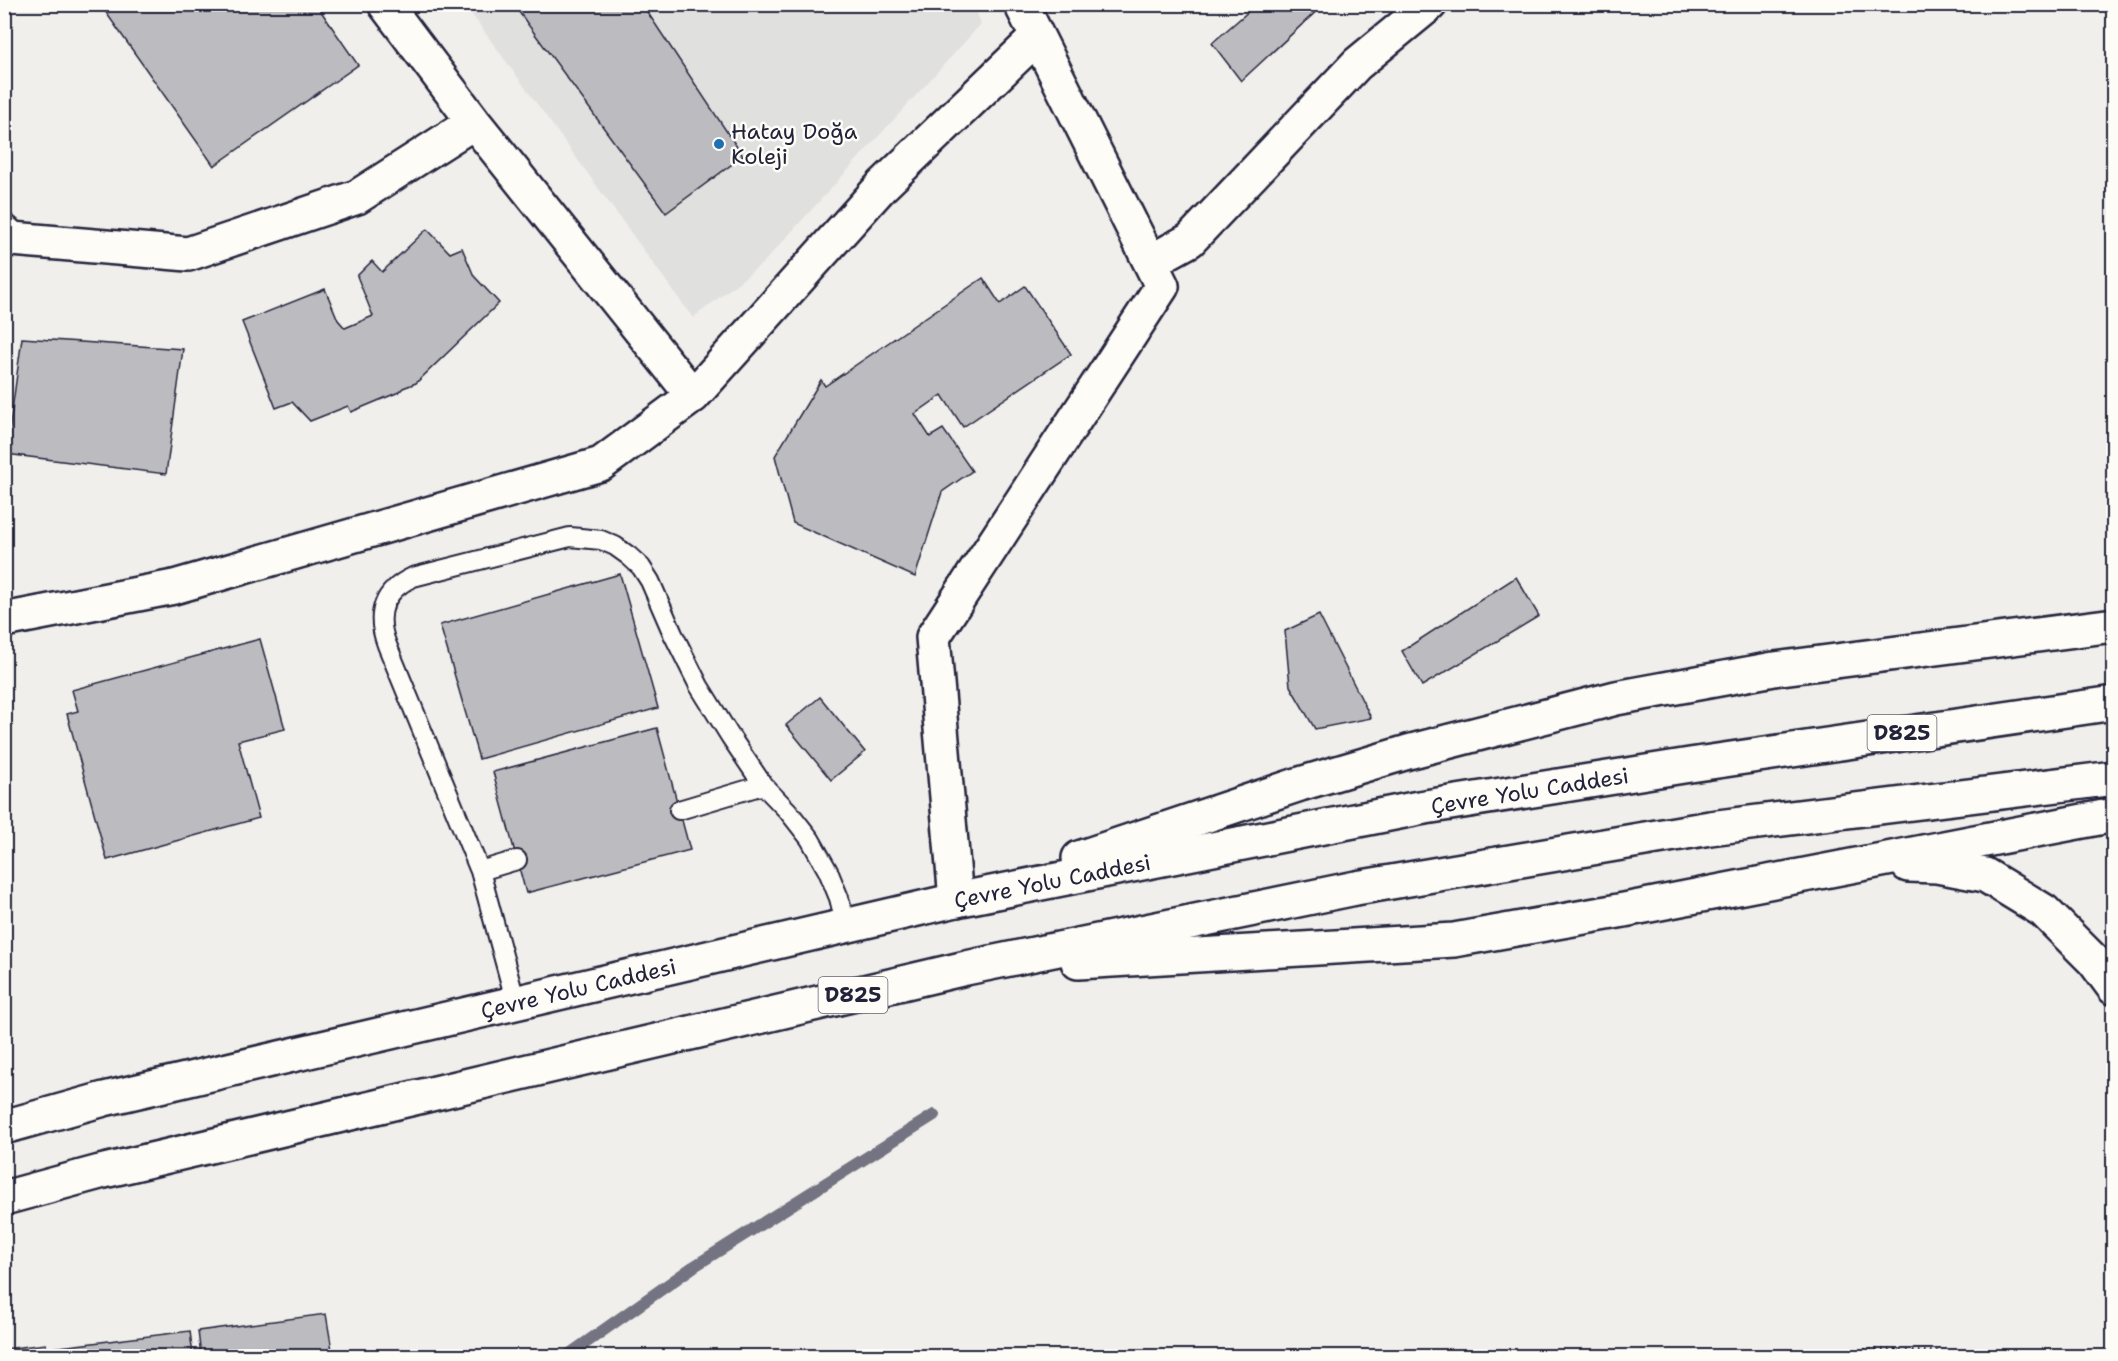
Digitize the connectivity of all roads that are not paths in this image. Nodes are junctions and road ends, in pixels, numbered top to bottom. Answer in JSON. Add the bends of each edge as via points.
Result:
{"nodes":[{"id":1,"x":385,"y":4,"type":"edge"},
{"id":2,"x":1021,"y":4,"type":"edge"},
{"id":3,"x":1430,"y":4,"type":"edge"},
{"id":4,"x":1037,"y":37,"type":"junction"},
{"id":5,"x":474,"y":122,"type":"junction"},
{"id":6,"x":4,"y":232,"type":"edge"},
{"id":7,"x":1150,"y":262,"type":"junction"},
{"id":8,"x":693,"y":396,"type":"junction"},
{"id":9,"x":4,"y":620,"type":"edge"},
{"id":10,"x":2114,"y":625,"type":"edge"},
{"id":11,"x":2114,"y":703,"type":"edge"},
{"id":12,"x":2114,"y":778,"type":"edge"},
{"id":13,"x":763,"y":785,"type":"junction"},
{"id":14,"x":679,"y":810,"type":"dead end"},
{"id":15,"x":2114,"y":815,"type":"edge"},
{"id":16,"x":517,"y":860,"type":"dead end"},
{"id":17,"x":1864,"y":864,"type":"junction"},
{"id":18,"x":480,"y":871,"type":"junction"},
{"id":19,"x":956,"y":900,"type":"junction"},
{"id":20,"x":846,"y":926,"type":"junction"},
{"id":21,"x":966,"y":968,"type":"junction"},
{"id":22,"x":2114,"y":988,"type":"edge"},
{"id":23,"x":516,"y":1003,"type":"junction"},
{"id":24,"x":4,"y":1127,"type":"edge"},
{"id":25,"x":4,"y":1198,"type":"edge"}],
"edges":[{"from":1,"to":5,"type":"main road"},
{"from":2,"to":4,"type":"main road"},
{"from":3,"to":7,"type":"main road","via":[[1357,64],[1190,240]]},
{"from":4,"to":7,"type":"main road"},
{"from":4,"to":8,"type":"main road","via":[[882,186]]},
{"from":5,"to":6,"type":"main road","via":[[357,197],[188,254],[12,238]]},
{"from":5,"to":8,"type":"main road"},
{"from":7,"to":19,"type":"main road","via":[[1162,286],[933,637]]},
{"from":8,"to":9,"type":"main road","via":[[601,464],[174,587]]},
{"from":10,"to":19,"type":"main road","via":[[1774,669],[1616,698],[1300,784]]},
{"from":11,"to":19,"type":"main road","name":"Çevre Yolu Caddesi","number":"D825","via":[[1419,808]]},
{"from":12,"to":21,"type":"main road","number":"D825","via":[[1710,828],[1356,888]]},
{"from":13,"to":14,"type":"lane"},
{"from":13,"to":18,"type":"lane","via":[[699,686],[650,581],[641,567],[615,546],[601,540],[570,537],[413,577],[401,583],[384,603],[381,631]]},
{"from":13,"to":20,"type":"lane","via":[[810,839],[832,880]]},
{"from":15,"to":17,"type":"main road"},
{"from":16,"to":18,"type":"lane"},
{"from":17,"to":21,"type":"main road","via":[[1454,940]]},
{"from":17,"to":22,"type":"main road","via":[[1937,866],[1985,876],[2044,911]]},
{"from":18,"to":23,"type":"lane"},
{"from":19,"to":20,"type":"main road","name":"Çevre Yolu Caddesi","number":"D825"},
{"from":20,"to":23,"type":"main road","name":"Çevre Yolu Caddesi","number":"D825"},
{"from":21,"to":25,"type":"main road","number":"D825"},
{"from":23,"to":24,"type":"main road","name":"Çevre Yolu Caddesi","number":"D825","via":[[104,1099]]}]}
